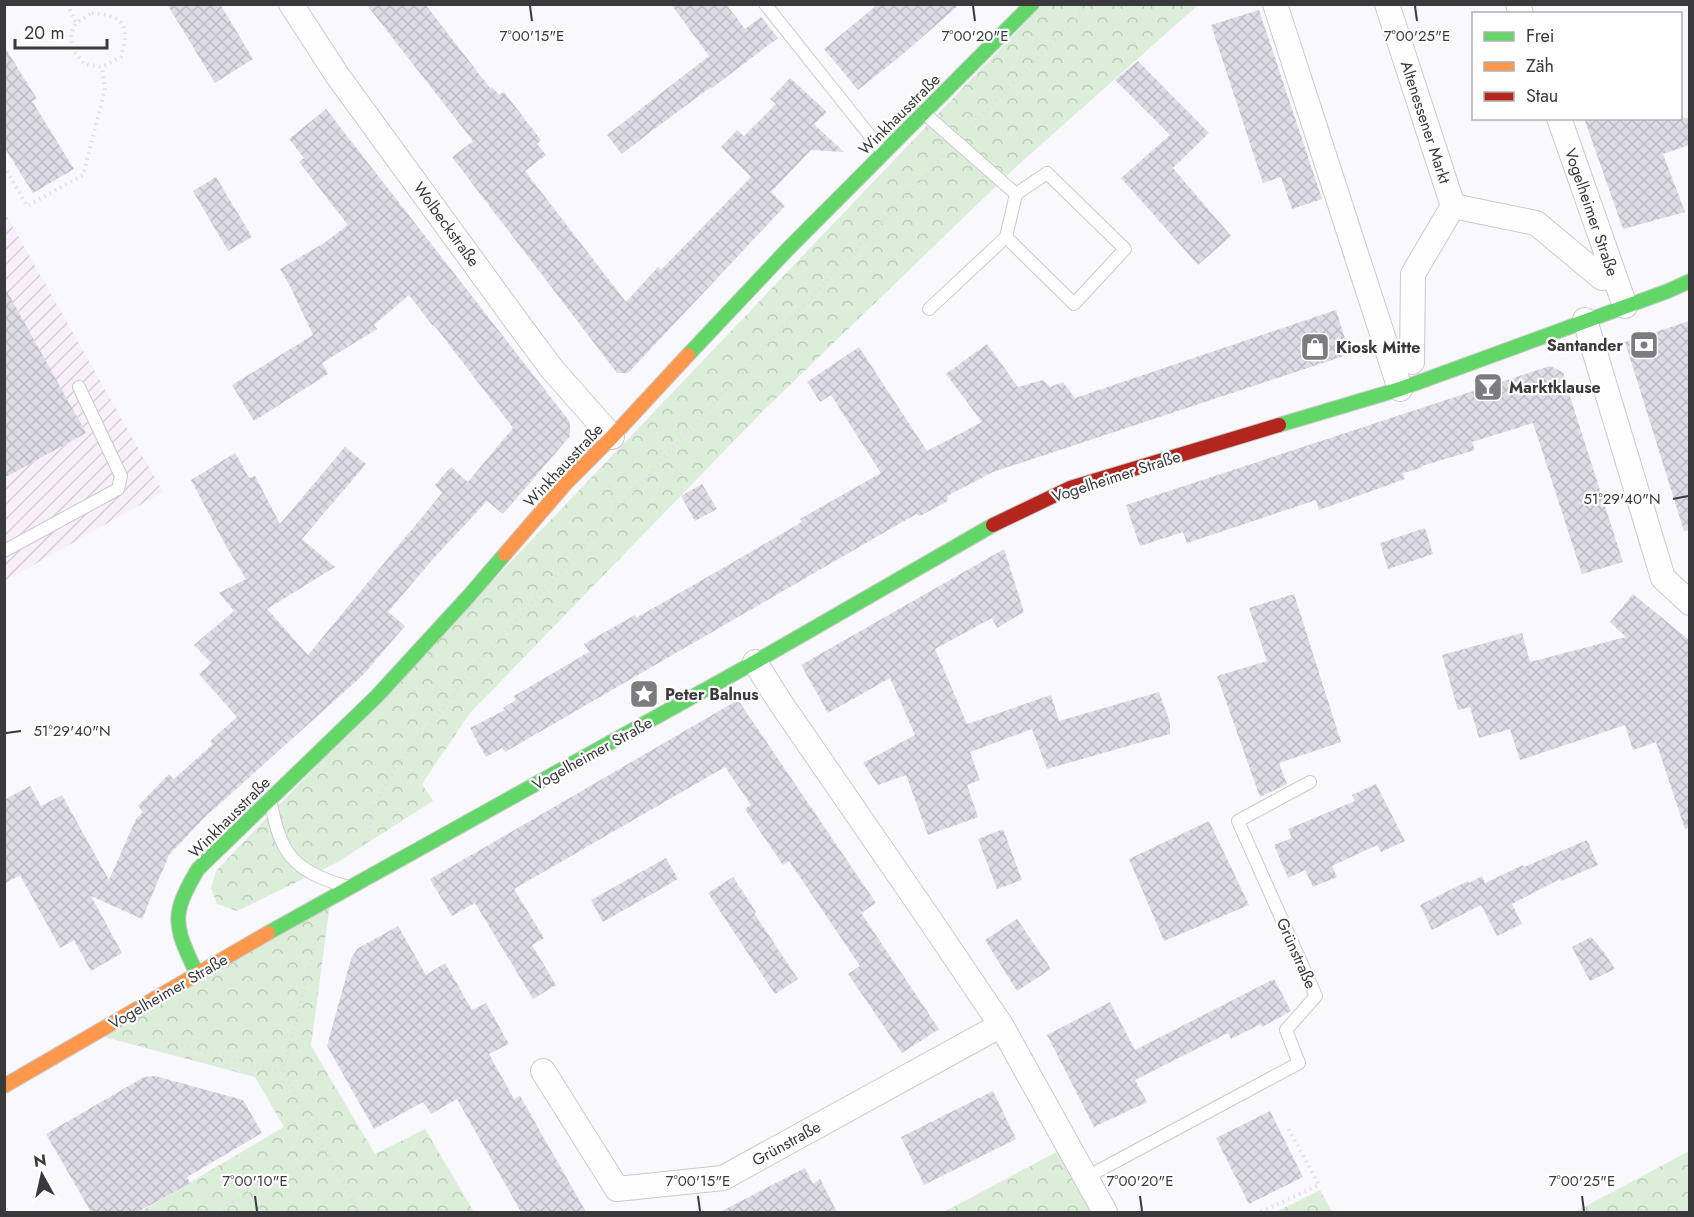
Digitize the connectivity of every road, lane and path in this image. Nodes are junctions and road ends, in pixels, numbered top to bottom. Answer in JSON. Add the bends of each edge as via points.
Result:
{"nodes":[{"id":1,"x":67,"y":4,"type":"edge"},
{"id":2,"x":291,"y":4,"type":"edge"},
{"id":3,"x":765,"y":4,"type":"edge"},
{"id":4,"x":1032,"y":4,"type":"edge"},
{"id":5,"x":1089,"y":4,"type":"edge"},
{"id":6,"x":1275,"y":4,"type":"edge"},
{"id":7,"x":1387,"y":4,"type":"edge"},
{"id":8,"x":76,"y":23,"type":"junction"},
{"id":9,"x":102,"y":67,"type":"junction"},
{"id":10,"x":923,"y":113,"type":"junction"},
{"id":11,"x":1559,"y":120,"type":"edge"},
{"id":12,"x":957,"y":142,"type":"junction"},
{"id":13,"x":884,"y":153,"type":"junction"},
{"id":14,"x":4,"y":166,"type":"edge"},
{"id":15,"x":1016,"y":194,"type":"junction"},
{"id":16,"x":1453,"y":206,"type":"junction"},
{"id":17,"x":1006,"y":237,"type":"junction"},
{"id":18,"x":1602,"y":278,"type":"dead end"},
{"id":19,"x":1689,"y":281,"type":"edge"},
{"id":20,"x":1625,"y":306,"type":"junction"},
{"id":21,"x":929,"y":309,"type":"dead end"},
{"id":22,"x":1585,"y":320,"type":"junction"},
{"id":23,"x":1412,"y":362,"type":"dead end"},
{"id":24,"x":79,"y":387,"type":"dead end"},
{"id":25,"x":1400,"y":389,"type":"junction"},
{"id":26,"x":612,"y":437,"type":"junction"},
{"id":27,"x":4,"y":551,"type":"edge"},
{"id":28,"x":1689,"y":603,"type":"edge"},
{"id":29,"x":755,"y":662,"type":"junction"},
{"id":30,"x":1310,"y":782,"type":"dead end"},
{"id":31,"x":270,"y":798,"type":"junction"},
{"id":32,"x":380,"y":872,"type":"junction"},
{"id":33,"x":352,"y":888,"type":"junction"},
{"id":34,"x":299,"y":916,"type":"junction"},
{"id":35,"x":197,"y":974,"type":"junction"},
{"id":36,"x":110,"y":1025,"type":"junction"},
{"id":37,"x":1001,"y":1025,"type":"junction"},
{"id":38,"x":283,"y":1069,"type":"junction"},
{"id":39,"x":543,"y":1071,"type":"dead end"},
{"id":40,"x":4,"y":1086,"type":"edge"},
{"id":41,"x":1287,"y":1126,"type":"dead end"},
{"id":42,"x":322,"y":1145,"type":"junction"},
{"id":43,"x":1085,"y":1178,"type":"junction"},
{"id":44,"x":217,"y":1212,"type":"edge"},
{"id":45,"x":360,"y":1212,"type":"edge"},
{"id":46,"x":1105,"y":1212,"type":"edge"},
{"id":47,"x":1261,"y":1212,"type":"edge"}],
"edges":[{"from":1,"to":8,"type":"path"},
{"from":2,"to":26,"type":"street","name":"Wolbeckstraße","via":[[337,75],[520,326]]},
{"from":3,"to":13,"type":"lane"},
{"from":4,"to":10,"type":"main road","name":"Winkhausstraße"},
{"from":5,"to":12,"type":"path"},
{"from":6,"to":25,"type":"street"},
{"from":7,"to":16,"type":"street","name":"Altenessener Markt"},
{"from":8,"to":9,"type":"path","via":[[71,34],[72,48],[84,64]]},
{"from":8,"to":9,"type":"path","via":[[92,13],[115,17],[123,27],[126,39],[121,57]]},
{"from":9,"to":14,"type":"path","via":[[105,90],[83,175],[27,206]]},
{"from":10,"to":12,"type":"lane"},
{"from":10,"to":13,"type":"main road","name":"Winkhausstraße"},
{"from":11,"to":20,"type":"street","name":"Vogelheimer Straße"},
{"from":12,"to":15,"type":"lane"},
{"from":12,"to":32,"type":"path","via":[[488,651],[393,772],[373,808],[367,846]]},
{"from":13,"to":26,"type":"main road","name":"Winkhausstraße"},
{"from":15,"to":17,"type":"lane"},
{"from":15,"to":17,"type":"lane","via":[[1047,173],[1125,249],[1074,304]]},
{"from":16,"to":18,"type":"street","name":"Altenessener Markt","via":[[1536,223]]},
{"from":16,"to":23,"type":"street","name":"Altenessener Markt","via":[[1413,274]]},
{"from":17,"to":21,"type":"lane"},
{"from":19,"to":20,"type":"main road","name":"Vogelheimer Straße"},
{"from":20,"to":22,"type":"main road","name":"Vogelheimer Straße"},
{"from":22,"to":25,"type":"main road","name":"Vogelheimer Straße"},
{"from":22,"to":28,"type":"street","via":[[1663,578]]},
{"from":24,"to":27,"type":"lane","via":[[121,476],[118,489]]},
{"from":25,"to":29,"type":"main road","name":"Vogelheimer Straße","via":[[1070,488],[1007,517]]},
{"from":26,"to":31,"type":"main road","name":"Winkhausstraße","via":[[567,482],[377,696]]},
{"from":29,"to":32,"type":"main road","name":"Vogelheimer Straße"},
{"from":29,"to":37,"type":"street"},
{"from":30,"to":43,"type":"lane","name":"Grünstraße","via":[[1238,821],[1316,996],[1286,1030],[1299,1063]]},
{"from":31,"to":33,"type":"lane","via":[[278,836],[291,858],[310,873]]},
{"from":31,"to":35,"type":"main road","name":"Winkhausstraße","via":[[198,869],[184,895],[178,912],[181,935]]},
{"from":32,"to":33,"type":"main road","name":"Vogelheimer Straße"},
{"from":33,"to":34,"type":"main road","name":"Vogelheimer Straße"},
{"from":34,"to":35,"type":"main road","name":"Vogelheimer Straße"},
{"from":34,"to":38,"type":"path","via":[[315,945]]},
{"from":35,"to":36,"type":"main road","name":"Vogelheimer Straße"},
{"from":36,"to":38,"type":"path","via":[[270,1070]]},
{"from":36,"to":40,"type":"main road","name":"Vogelheimer Straße"},
{"from":37,"to":39,"type":"street","name":"Grünstraße","via":[[723,1178],[617,1189]]},
{"from":37,"to":43,"type":"street"},
{"from":38,"to":42,"type":"path"},
{"from":41,"to":47,"type":"path","via":[[1318,1185]]},
{"from":42,"to":44,"type":"path","via":[[302,1167]]},
{"from":42,"to":45,"type":"path"},
{"from":43,"to":46,"type":"street"}]}
